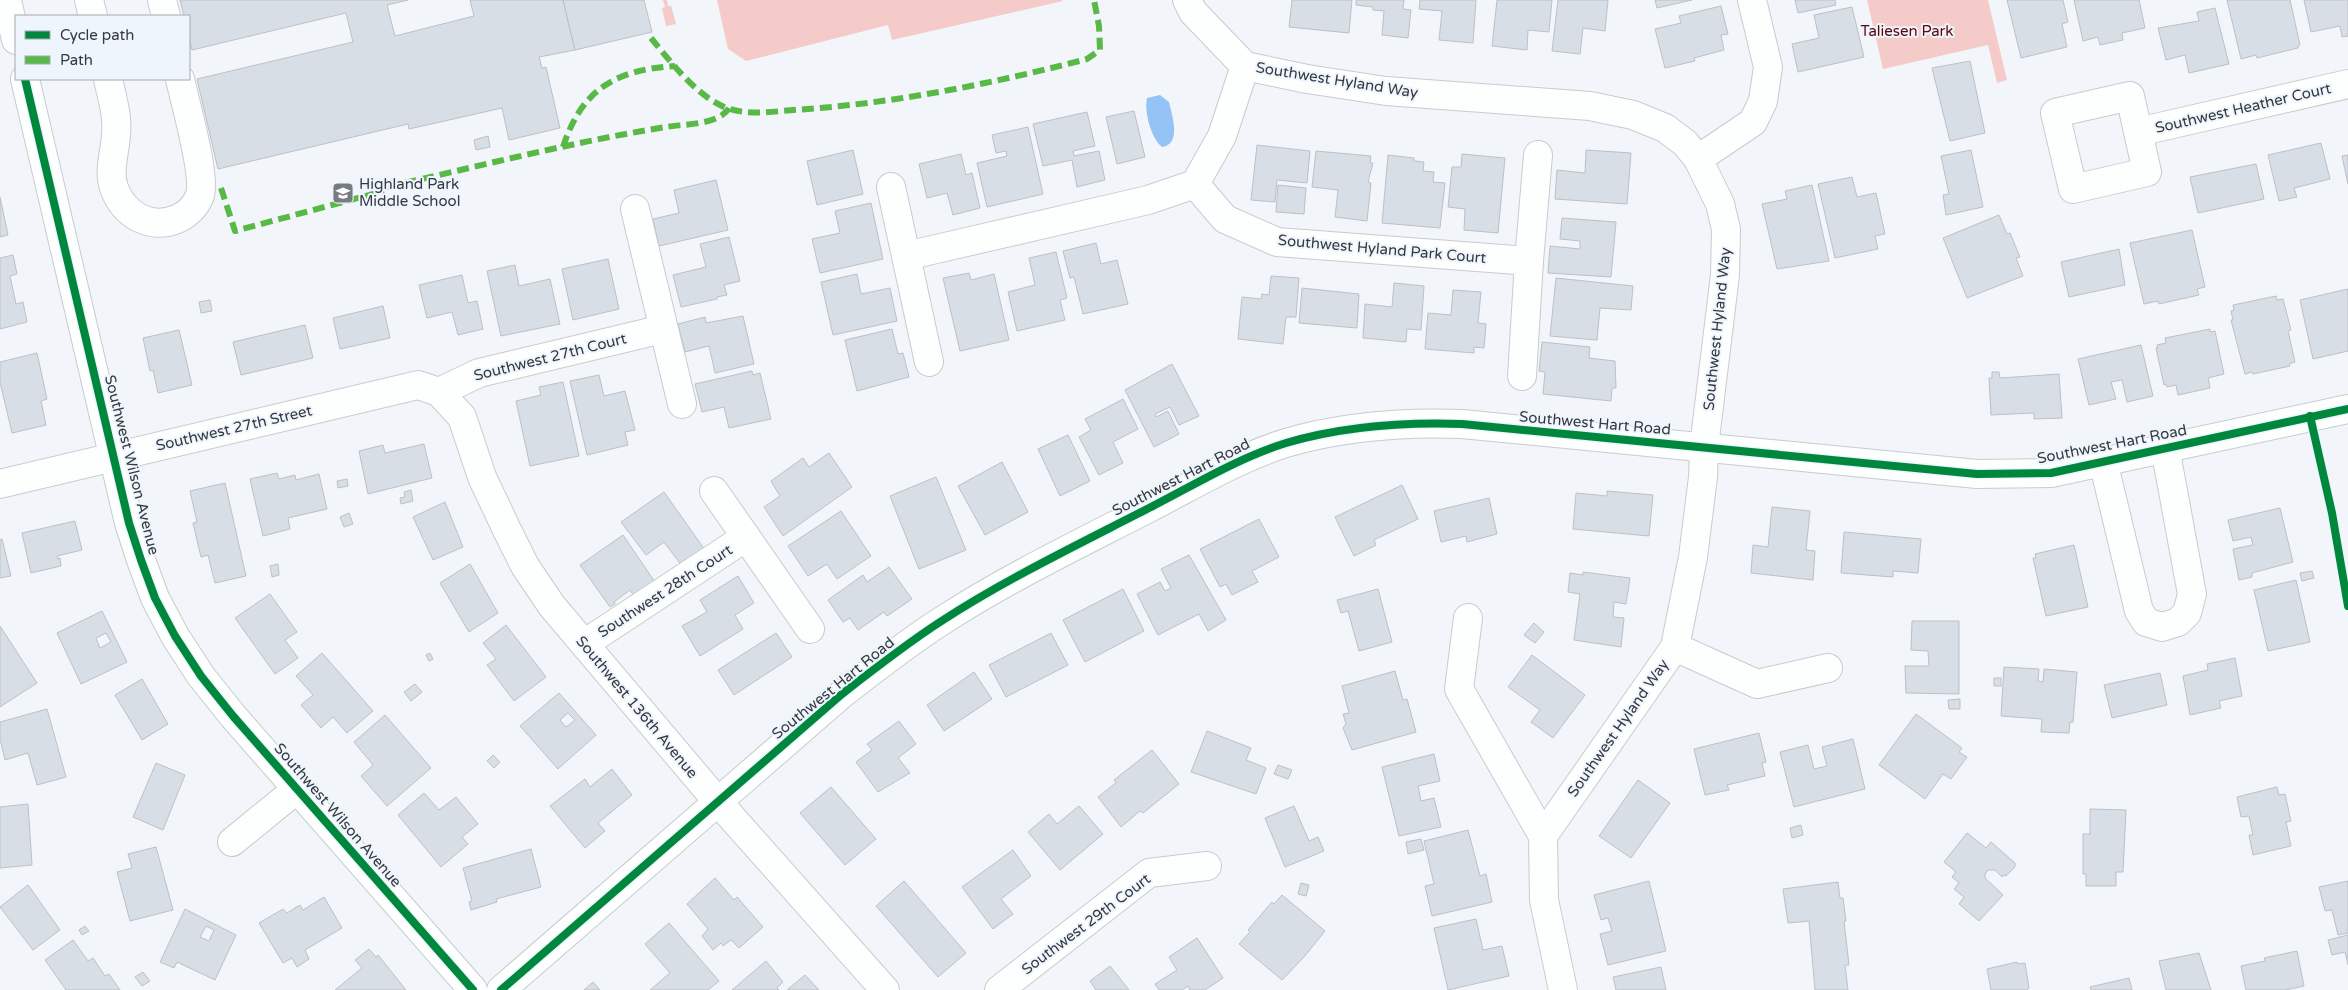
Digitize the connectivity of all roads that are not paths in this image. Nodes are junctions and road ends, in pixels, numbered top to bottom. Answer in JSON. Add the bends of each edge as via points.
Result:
{"nodes":[{"id":1,"x":7,"y":0,"type":"edge"},
{"id":2,"x":89,"y":0,"type":"edge"},
{"id":3,"x":162,"y":0,"type":"edge"},
{"id":4,"x":1187,"y":0,"type":"edge"},
{"id":5,"x":1752,"y":0,"type":"edge"},
{"id":6,"x":93,"y":15,"type":"edge"},
{"id":7,"x":166,"y":15,"type":"edge"},
{"id":8,"x":15,"y":36,"type":"edge"},
{"id":9,"x":1245,"y":66,"type":"junction"},
{"id":10,"x":25,"y":80,"type":"edge"},
{"id":11,"x":108,"y":80,"type":"edge"},
{"id":12,"x":180,"y":80,"type":"edge"},
{"id":13,"x":2348,"y":84,"type":"edge"},
{"id":14,"x":2138,"y":132,"type":"dead end"},
{"id":15,"x":1538,"y":156,"type":"dead end"},
{"id":16,"x":1698,"y":159,"type":"junction"},
{"id":17,"x":1195,"y":184,"type":"junction"},
{"id":18,"x":891,"y":187,"type":"dead end"},
{"id":19,"x":634,"y":209,"type":"dead end"},
{"id":20,"x":906,"y":256,"type":"junction"},
{"id":21,"x":1529,"y":261,"type":"junction"},
{"id":22,"x":663,"y":329,"type":"junction"},
{"id":23,"x":929,"y":362,"type":"dead end"},
{"id":24,"x":1522,"y":376,"type":"dead end"},
{"id":25,"x":439,"y":392,"type":"junction"},
{"id":26,"x":682,"y":404,"type":"dead end"},
{"id":27,"x":2348,"y":409,"type":"edge"},
{"id":28,"x":1704,"y":447,"type":"junction"},
{"id":29,"x":2165,"y":448,"type":"junction"},
{"id":30,"x":113,"y":457,"type":"junction"},
{"id":31,"x":2103,"y":462,"type":"junction"},
{"id":32,"x":0,"y":484,"type":"edge"},
{"id":33,"x":714,"y":491,"type":"dead end"},
{"id":34,"x":746,"y":537,"type":"junction"},
{"id":35,"x":1468,"y":618,"type":"dead end"},
{"id":36,"x":810,"y":629,"type":"dead end"},
{"id":37,"x":584,"y":644,"type":"junction"},
{"id":38,"x":1675,"y":647,"type":"junction"},
{"id":39,"x":1828,"y":668,"type":"dead end"},
{"id":40,"x":297,"y":790,"type":"junction"},
{"id":41,"x":718,"y":802,"type":"junction"},
{"id":42,"x":1544,"y":836,"type":"junction"},
{"id":43,"x":232,"y":842,"type":"dead end"},
{"id":44,"x":1207,"y":866,"type":"dead end"},
{"id":45,"x":473,"y":990,"type":"edge"},
{"id":46,"x":502,"y":990,"type":"edge"},
{"id":47,"x":885,"y":990,"type":"edge"},
{"id":48,"x":999,"y":990,"type":"edge"},
{"id":49,"x":1563,"y":990,"type":"edge"}],
"edges":[{"from":1,"to":8,"type":"street"},
{"from":2,"to":6,"type":"street"},
{"from":3,"to":7,"type":"street"},
{"from":4,"to":9,"type":"street","name":"Southwest Hyland Way","via":[[1193,12]]},
{"from":5,"to":16,"type":"street","via":[[1768,67],[1764,101],[1753,122]]},
{"from":9,"to":16,"type":"street","name":"Southwest Hyland Way","via":[[1386,91],[1599,108],[1633,115],[1665,128],[1685,143]]},
{"from":9,"to":17,"type":"street","via":[[1222,136]]},
{"from":10,"to":30,"type":"street","name":"Southwest Wilson Avenue"},
{"from":11,"to":12,"type":"street","via":[[116,114],[112,166],[114,187],[126,209],[142,221],[157,224],[182,217],[194,207],[200,194],[200,176]]},
{"from":13,"to":14,"type":"street","name":"Southwest Heather Court"},
{"from":15,"to":21,"type":"street"},
{"from":16,"to":28,"type":"street","name":"Southwest Hyland Way","via":[[1720,204],[1726,229],[1726,275]]},
{"from":17,"to":20,"type":"street","via":[[1148,200]]},
{"from":17,"to":21,"type":"street","name":"Southwest Hyland Park Court","via":[[1225,218],[1277,242]]},
{"from":18,"to":20,"type":"street"},
{"from":19,"to":22,"type":"street"},
{"from":20,"to":23,"type":"street"},
{"from":21,"to":24,"type":"street"},
{"from":22,"to":25,"type":"street","name":"Southwest 27th Court","via":[[479,373]]},
{"from":22,"to":26,"type":"street"},
{"from":25,"to":30,"type":"street","name":"Southwest 27th Street","via":[[418,385]]},
{"from":25,"to":37,"type":"street","name":"Southwest 136th Avenue","via":[[462,417],[482,477],[525,566],[552,606]]},
{"from":27,"to":29,"type":"street","name":"Southwest Hart Road"},
{"from":28,"to":31,"type":"street","name":"Southwest Hart Road","via":[[1977,474],[2051,474]]},
{"from":28,"to":38,"type":"street","name":"Southwest Hyland Way","via":[[1693,557]]},
{"from":28,"to":41,"type":"street","name":"Southwest Hart Road","via":[[1422,423],[1334,432],[1287,443],[1254,455],[1080,544],[941,622],[842,694]]},
{"from":29,"to":31,"type":"street","name":"Southwest Hart Road"},
{"from":29,"to":31,"type":"street","via":[[2192,594],[2187,613],[2178,622],[2162,627],[2146,622],[2139,611]]},
{"from":30,"to":32,"type":"street","name":"Southwest 27th Street"},
{"from":30,"to":40,"type":"street","name":"Southwest Wilson Avenue","via":[[141,560],[174,636],[201,676]]},
{"from":33,"to":34,"type":"street","name":"Southwest 28th Court"},
{"from":34,"to":36,"type":"street","name":"Southwest 28th Court"},
{"from":34,"to":37,"type":"street","name":"Southwest 28th Court"},
{"from":35,"to":42,"type":"street","via":[[1459,689]]},
{"from":37,"to":41,"type":"street","name":"Southwest 136th Avenue"},
{"from":38,"to":39,"type":"street","via":[[1757,684]]},
{"from":38,"to":42,"type":"street","name":"Southwest Hyland Way"},
{"from":40,"to":43,"type":"street","name":"Southwest Wilson Avenue"},
{"from":40,"to":45,"type":"street","name":"Southwest Wilson Avenue"},
{"from":41,"to":46,"type":"street","name":"Southwest Hart Road"},
{"from":41,"to":47,"type":"street","name":"Southwest 136th Avenue"},
{"from":42,"to":49,"type":"street","via":[[1544,900]]},
{"from":44,"to":48,"type":"street","name":"Southwest 29th Court","via":[[1149,873]]}]}
